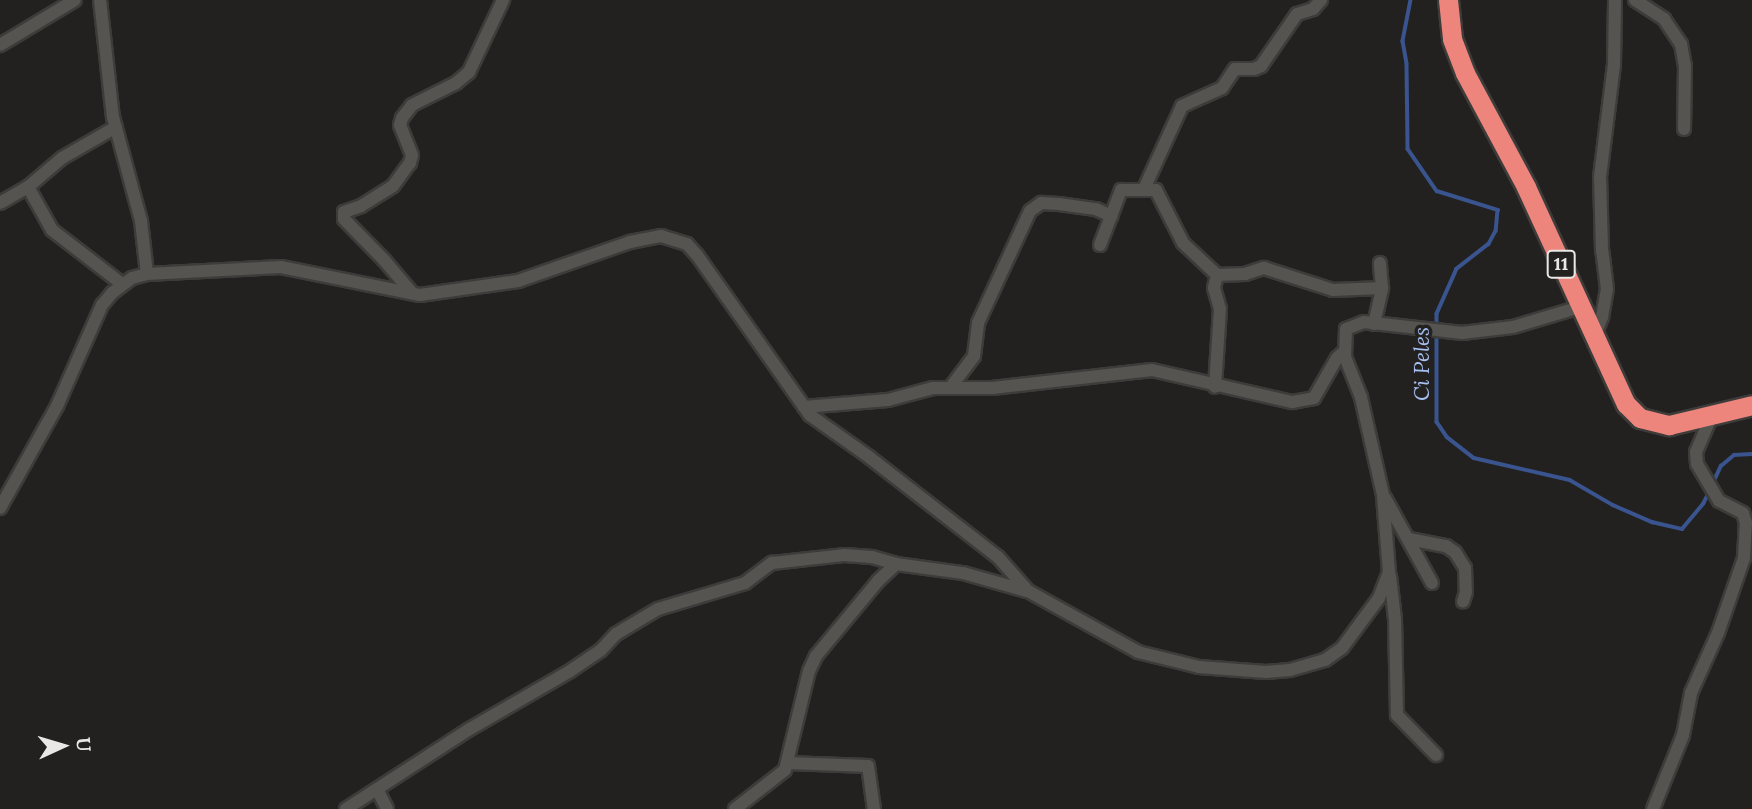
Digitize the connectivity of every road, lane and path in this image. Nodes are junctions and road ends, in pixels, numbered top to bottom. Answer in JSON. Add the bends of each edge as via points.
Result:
{"nodes":[{"id":1,"x":75,"y":0,"type":"edge"},
{"id":2,"x":100,"y":0,"type":"edge"},
{"id":3,"x":503,"y":0,"type":"edge"},
{"id":4,"x":1321,"y":0,"type":"edge"},
{"id":5,"x":1448,"y":0,"type":"edge"},
{"id":6,"x":1615,"y":0,"type":"edge"},
{"id":7,"x":1635,"y":0,"type":"edge"},
{"id":8,"x":0,"y":46,"type":"edge"},
{"id":9,"x":116,"y":127,"type":"junction"},
{"id":10,"x":1684,"y":129,"type":"dead end"},
{"id":11,"x":28,"y":187,"type":"junction"},
{"id":12,"x":1144,"y":189,"type":"junction"},
{"id":13,"x":0,"y":203,"type":"edge"},
{"id":14,"x":1111,"y":216,"type":"junction"},
{"id":15,"x":1100,"y":245,"type":"dead end"},
{"id":16,"x":1380,"y":263,"type":"dead end"},
{"id":17,"x":146,"y":274,"type":"junction"},
{"id":18,"x":1217,"y":275,"type":"junction"},
{"id":19,"x":122,"y":284,"type":"junction"},
{"id":20,"x":1382,"y":288,"type":"junction"},
{"id":21,"x":412,"y":293,"type":"junction"},
{"id":22,"x":1578,"y":301,"type":"junction"},
{"id":23,"x":1602,"y":317,"type":"junction"},
{"id":24,"x":1374,"y":324,"type":"junction"},
{"id":25,"x":1594,"y":337,"type":"junction"},
{"id":26,"x":1344,"y":352,"type":"junction"},
{"id":27,"x":1215,"y":387,"type":"junction"},
{"id":28,"x":950,"y":388,"type":"junction"},
{"id":29,"x":1752,"y":405,"type":"edge"},
{"id":30,"x":804,"y":407,"type":"junction"},
{"id":31,"x":1712,"y":415,"type":"junction"},
{"id":32,"x":1383,"y":495,"type":"junction"},
{"id":33,"x":0,"y":508,"type":"edge"},
{"id":34,"x":1409,"y":539,"type":"junction"},
{"id":35,"x":896,"y":564,"type":"junction"},
{"id":36,"x":1390,"y":572,"type":"junction"},
{"id":37,"x":1432,"y":583,"type":"dead end"},
{"id":38,"x":1028,"y":591,"type":"junction"},
{"id":39,"x":1463,"y":602,"type":"dead end"},
{"id":40,"x":1436,"y":755,"type":"dead end"},
{"id":41,"x":788,"y":763,"type":"junction"},
{"id":42,"x":377,"y":789,"type":"junction"},
{"id":43,"x":346,"y":809,"type":"edge"},
{"id":44,"x":387,"y":809,"type":"edge"},
{"id":45,"x":735,"y":809,"type":"edge"},
{"id":46,"x":874,"y":809,"type":"edge"},
{"id":47,"x":1653,"y":809,"type":"edge"}],
"edges":[{"from":1,"to":8,"type":"street"},
{"from":2,"to":9,"type":"street"},
{"from":3,"to":21,"type":"street","via":[[469,72],[412,105],[402,118],[400,125],[412,155],[393,186],[343,215]]},
{"from":4,"to":12,"type":"street","via":[[1313,9],[1297,14],[1261,66],[1236,69],[1222,88],[1182,106]]},
{"from":5,"to":22,"type":"highway","number":"11","via":[[1452,39],[1465,73],[1526,187]]},
{"from":6,"to":23,"type":"street","via":[[1614,65],[1600,177],[1607,289]]},
{"from":7,"to":10,"type":"street","via":[[1664,19],[1681,44]]},
{"from":9,"to":11,"type":"street","via":[[62,158]]},
{"from":9,"to":17,"type":"street","via":[[141,221]]},
{"from":11,"to":13,"type":"street"},
{"from":11,"to":19,"type":"street","via":[[52,230]]},
{"from":12,"to":14,"type":"street","via":[[1121,190]]},
{"from":12,"to":18,"type":"street","via":[[1158,192],[1182,243]]},
{"from":14,"to":15,"type":"street"},
{"from":14,"to":28,"type":"street","via":[[1059,204],[1041,204],[1030,211],[978,323],[974,356]]},
{"from":16,"to":20,"type":"street"},
{"from":17,"to":19,"type":"street"},
{"from":17,"to":21,"type":"street","via":[[281,267]]},
{"from":18,"to":20,"type":"street","via":[[1264,268],[1333,290]]},
{"from":18,"to":27,"type":"street","via":[[1214,288],[1220,309]]},
{"from":19,"to":33,"type":"street","via":[[102,305],[57,406]]},
{"from":20,"to":24,"type":"street"},
{"from":21,"to":30,"type":"street","via":[[517,281],[630,242],[661,236],[674,239],[697,255]]},
{"from":22,"to":23,"type":"street"},
{"from":22,"to":24,"type":"street","via":[[1513,327],[1462,333]]},
{"from":22,"to":25,"type":"highway","number":"11"},
{"from":23,"to":25,"type":"street"},
{"from":24,"to":26,"type":"street","via":[[1358,322],[1346,329]]},
{"from":25,"to":31,"type":"highway","number":"11","via":[[1626,404],[1640,418],[1669,425]]},
{"from":26,"to":27,"type":"street","via":[[1314,398],[1292,402]]},
{"from":26,"to":32,"type":"street","via":[[1361,397]]},
{"from":27,"to":28,"type":"street","via":[[1152,370],[992,388]]},
{"from":28,"to":30,"type":"street","via":[[924,389],[878,401]]},
{"from":29,"to":31,"type":"highway","number":"11"},
{"from":30,"to":38,"type":"street","via":[[998,557]]},
{"from":31,"to":47,"type":"street","via":[[1696,452],[1701,473],[1719,501],[1743,513],[1744,558],[1691,693],[1683,735]]},
{"from":32,"to":34,"type":"street"},
{"from":32,"to":36,"type":"street"},
{"from":34,"to":37,"type":"street"},
{"from":34,"to":39,"type":"street","via":[[1455,552],[1465,568]]},
{"from":35,"to":38,"type":"street","via":[[963,573]]},
{"from":35,"to":41,"type":"street","via":[[816,656]]},
{"from":35,"to":42,"type":"street","via":[[857,555],[772,563],[745,583],[658,609],[616,634],[570,671]]},
{"from":36,"to":38,"type":"street","via":[[1379,598],[1342,648],[1313,665],[1266,671],[1199,667],[1138,652]]},
{"from":36,"to":40,"type":"street","via":[[1397,715]]},
{"from":41,"to":45,"type":"street","via":[[770,785]]},
{"from":41,"to":46,"type":"street","via":[[868,766]]},
{"from":42,"to":43,"type":"street"},
{"from":42,"to":44,"type":"street"}]}
